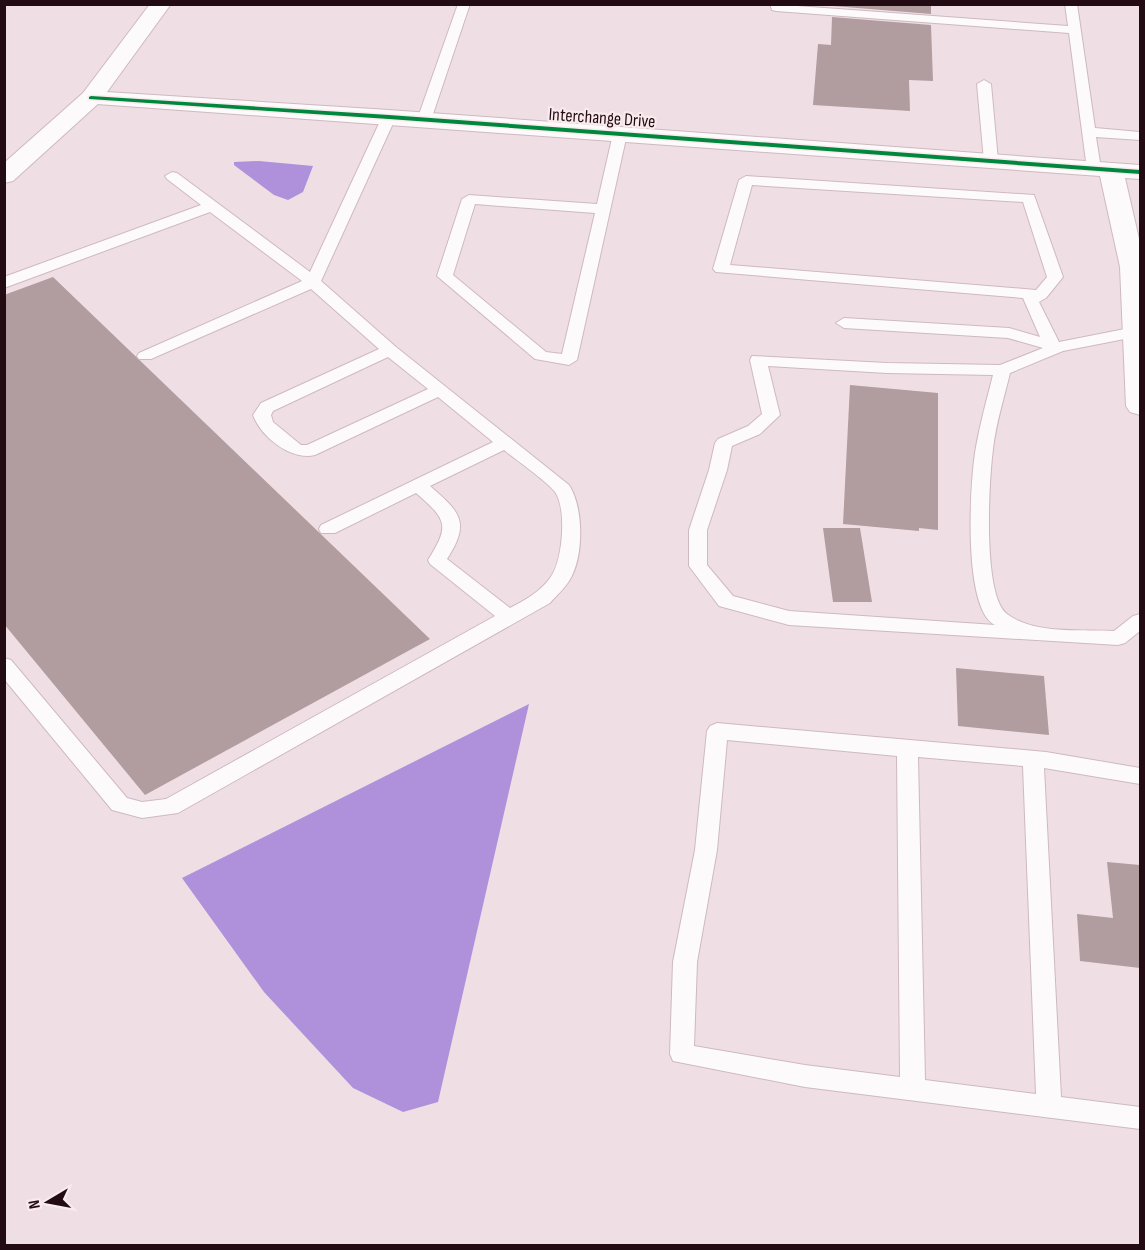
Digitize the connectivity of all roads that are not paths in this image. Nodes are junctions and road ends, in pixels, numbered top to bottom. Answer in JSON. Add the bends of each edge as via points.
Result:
{"nodes":[{"id":1,"x":161,"y":4,"type":"edge"},
{"id":2,"x":464,"y":4,"type":"edge"},
{"id":3,"x":776,"y":4,"type":"edge"},
{"id":4,"x":1071,"y":4,"type":"edge"},
{"id":5,"x":1075,"y":30,"type":"junction"},
{"id":6,"x":984,"y":84,"type":"dead end"},
{"id":7,"x":91,"y":98,"type":"junction"},
{"id":8,"x":389,"y":117,"type":"junction"},
{"id":9,"x":424,"y":120,"type":"junction"},
{"id":10,"x":1089,"y":132,"type":"junction"},
{"id":11,"x":620,"y":134,"type":"junction"},
{"id":12,"x":1140,"y":135,"type":"edge"},
{"id":13,"x":991,"y":161,"type":"junction"},
{"id":14,"x":1103,"y":170,"type":"junction"},
{"id":15,"x":1140,"y":172,"type":"edge"},
{"id":16,"x":4,"y":176,"type":"edge"},
{"id":17,"x":172,"y":176,"type":"dead end"},
{"id":18,"x":212,"y":206,"type":"junction"},
{"id":19,"x":603,"y":209,"type":"junction"},
{"id":20,"x":1137,"y":267,"type":"edge"},
{"id":21,"x":313,"y":282,"type":"junction"},
{"id":22,"x":4,"y":283,"type":"edge"},
{"id":23,"x":1040,"y":294,"type":"junction"},
{"id":24,"x":844,"y":323,"type":"dead end"},
{"id":25,"x":1138,"y":331,"type":"edge"},
{"id":26,"x":1055,"y":347,"type":"junction"},
{"id":27,"x":390,"y":350,"type":"junction"},
{"id":28,"x":144,"y":356,"type":"dead end"},
{"id":29,"x":1002,"y":370,"type":"junction"},
{"id":30,"x":440,"y":390,"type":"junction"},
{"id":31,"x":1140,"y":406,"type":"edge"},
{"id":32,"x":505,"y":443,"type":"junction"},
{"id":33,"x":418,"y":485,"type":"junction"},
{"id":34,"x":328,"y":529,"type":"dead end"},
{"id":35,"x":508,"y":617,"type":"junction"},
{"id":36,"x":1140,"y":621,"type":"edge"},
{"id":37,"x":1033,"y":634,"type":"junction"},
{"id":38,"x":4,"y":665,"type":"edge"},
{"id":39,"x":907,"y":748,"type":"junction"},
{"id":40,"x":1033,"y":759,"type":"junction"},
{"id":41,"x":1140,"y":776,"type":"edge"},
{"id":42,"x":913,"y":1090,"type":"junction"},
{"id":43,"x":1048,"y":1108,"type":"junction"},
{"id":44,"x":1140,"y":1118,"type":"edge"}],
"edges":[{"from":1,"to":7,"type":"street"},
{"from":2,"to":9,"type":"lane"},
{"from":3,"to":5,"type":"lane"},
{"from":4,"to":5,"type":"lane"},
{"from":5,"to":10,"type":"lane"},
{"from":6,"to":13,"type":"lane"},
{"from":7,"to":8,"type":"street","name":"Interchange Drive"},
{"from":7,"to":16,"type":"street"},
{"from":8,"to":9,"type":"street","name":"Interchange Drive"},
{"from":8,"to":21,"type":"lane"},
{"from":9,"to":11,"type":"street","name":"Interchange Drive"},
{"from":10,"to":12,"type":"lane"},
{"from":10,"to":14,"type":"lane"},
{"from":11,"to":13,"type":"street","name":"Interchange Drive"},
{"from":11,"to":19,"type":"lane"},
{"from":13,"to":14,"type":"street","name":"Interchange Drive"},
{"from":14,"to":15,"type":"street","name":"Interchange Drive"},
{"from":14,"to":20,"type":"street"},
{"from":17,"to":18,"type":"lane"},
{"from":18,"to":21,"type":"lane"},
{"from":18,"to":22,"type":"lane"},
{"from":19,"to":19,"type":"lane","via":[[470,199],[445,276],[541,356],[569,360]]},
{"from":20,"to":25,"type":"street"},
{"from":21,"to":27,"type":"lane"},
{"from":21,"to":28,"type":"lane"},
{"from":23,"to":23,"type":"lane","via":[[1055,278],[1029,198],[746,180],[721,269]]},
{"from":23,"to":26,"type":"lane","via":[[1030,300]]},
{"from":24,"to":26,"type":"lane","via":[[1009,333]]},
{"from":25,"to":26,"type":"lane"},
{"from":25,"to":31,"type":"street"},
{"from":26,"to":29,"type":"lane"},
{"from":27,"to":30,"type":"lane"},
{"from":27,"to":30,"type":"lane","via":[[267,407],[262,415],[265,424],[296,450],[309,451]]},
{"from":29,"to":37,"type":"lane","via":[[984,448],[978,543],[985,591],[998,618]]},
{"from":29,"to":37,"type":"lane","via":[[758,360],[771,415],[754,430],[724,443],[698,530],[698,566],[726,601],[789,618]]},
{"from":30,"to":32,"type":"lane"},
{"from":32,"to":33,"type":"lane"},
{"from":32,"to":35,"type":"lane","via":[[563,489],[571,512],[571,542],[561,578],[543,598]]},
{"from":33,"to":34,"type":"lane"},
{"from":33,"to":35,"type":"lane","via":[[446,510],[454,524],[452,540],[437,560]]},
{"from":35,"to":38,"type":"lane","via":[[170,807],[142,810],[120,804]]},
{"from":36,"to":37,"type":"lane","via":[[1118,638]]},
{"from":39,"to":40,"type":"lane"},
{"from":39,"to":42,"type":"lane"},
{"from":39,"to":42,"type":"lane","via":[[717,731],[705,850],[685,962],[682,1054]]},
{"from":40,"to":41,"type":"lane"},
{"from":40,"to":43,"type":"lane"},
{"from":42,"to":43,"type":"lane"},
{"from":43,"to":44,"type":"lane"}]}
